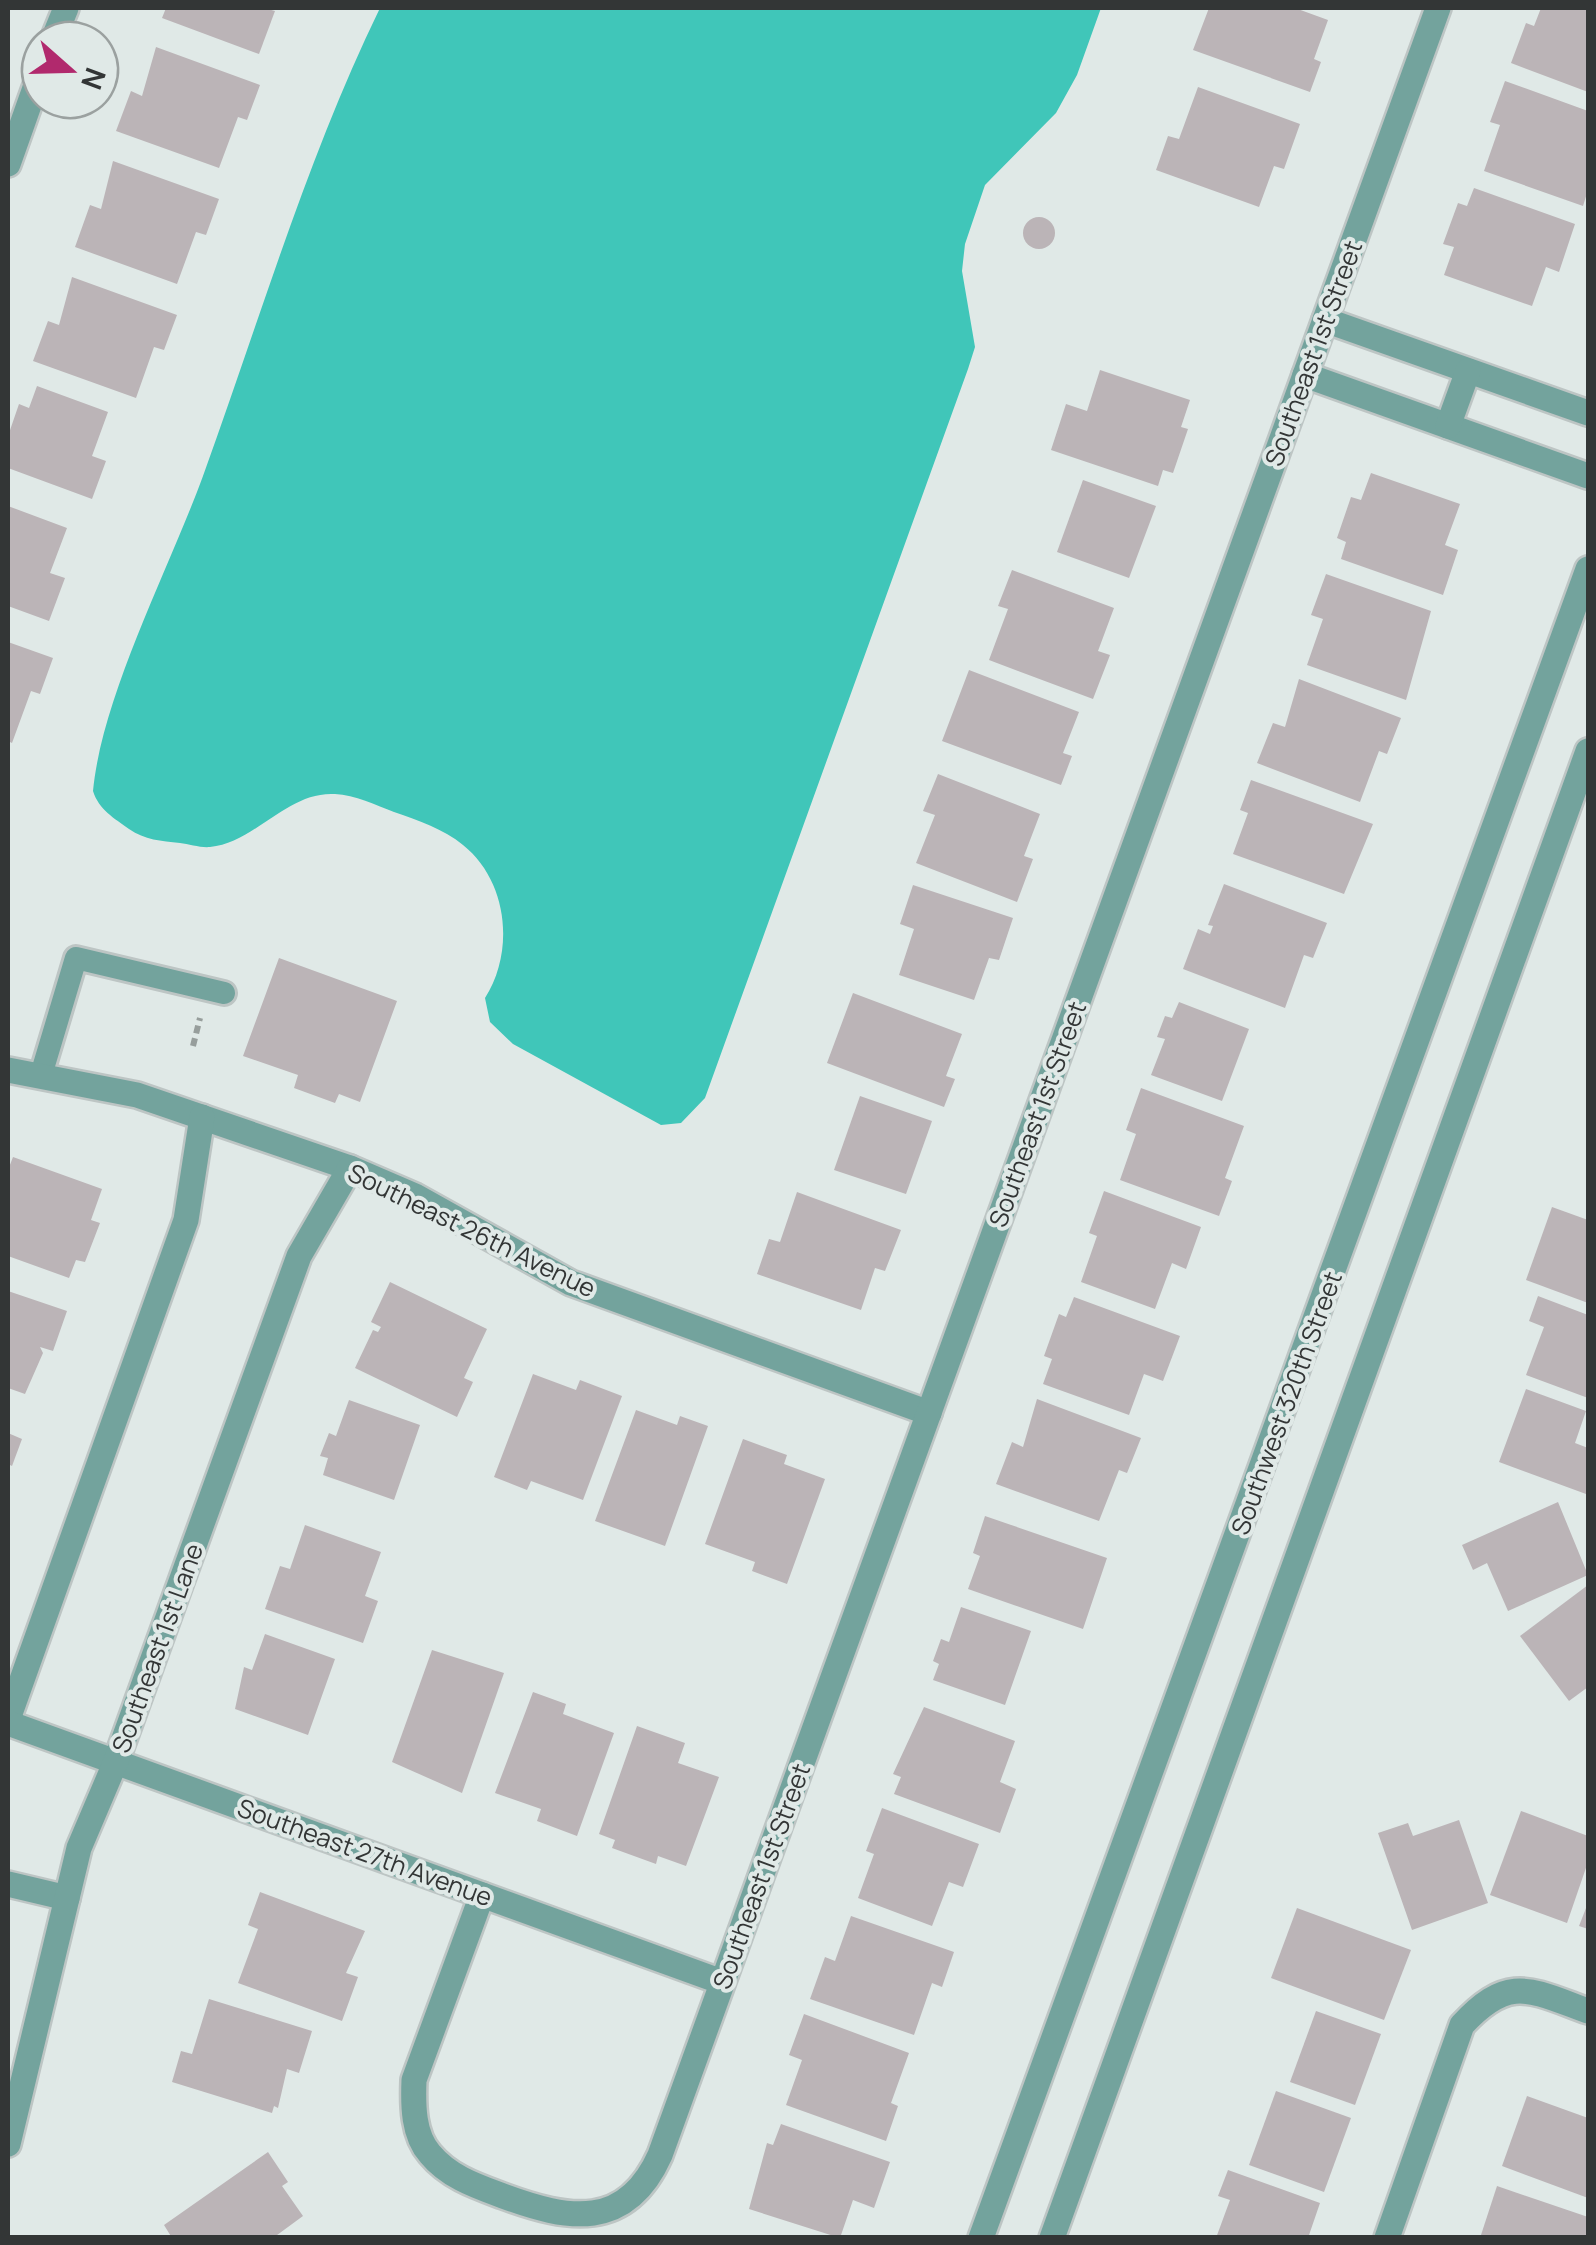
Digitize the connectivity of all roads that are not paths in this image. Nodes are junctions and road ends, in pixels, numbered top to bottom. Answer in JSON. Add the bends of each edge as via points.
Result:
{"nodes":[{"id":1,"x":1438,"y":8,"type":"edge"},
{"id":2,"x":24,"y":120,"type":"edge"},
{"id":3,"x":8,"y":164,"type":"edge"},
{"id":4,"x":1324,"y":320,"type":"junction"},
{"id":5,"x":1468,"y":371,"type":"junction"},
{"id":6,"x":1305,"y":375,"type":"junction"},
{"id":7,"x":1588,"y":413,"type":"edge"},
{"id":8,"x":1448,"y":426,"type":"junction"},
{"id":9,"x":1588,"y":476,"type":"edge"},
{"id":10,"x":1588,"y":568,"type":"edge"},
{"id":11,"x":1588,"y":750,"type":"edge"},
{"id":12,"x":224,"y":993,"type":"dead end"},
{"id":13,"x":8,"y":1070,"type":"edge"},
{"id":14,"x":41,"y":1075,"type":"junction"},
{"id":15,"x":202,"y":1117,"type":"junction"},
{"id":16,"x":350,"y":1168,"type":"junction"},
{"id":17,"x":929,"y":1413,"type":"junction"},
{"id":18,"x":8,"y":1721,"type":"edge"},
{"id":19,"x":116,"y":1762,"type":"junction"},
{"id":20,"x":8,"y":1884,"type":"edge"},
{"id":21,"x":482,"y":1895,"type":"junction"},
{"id":22,"x":67,"y":1898,"type":"junction"},
{"id":23,"x":722,"y":1982,"type":"junction"},
{"id":24,"x":1588,"y":2011,"type":"edge"},
{"id":25,"x":8,"y":2144,"type":"edge"},
{"id":26,"x":981,"y":2238,"type":"edge"},
{"id":27,"x":1052,"y":2238,"type":"edge"},
{"id":28,"x":1388,"y":2238,"type":"edge"}],
"edges":[{"from":1,"to":4,"type":"street","name":"Southeast 1st Street"},
{"from":2,"to":3,"type":"street"},
{"from":4,"to":5,"type":"street"},
{"from":4,"to":6,"type":"street","name":"Southeast 1st Street"},
{"from":5,"to":7,"type":"street"},
{"from":5,"to":8,"type":"street"},
{"from":6,"to":8,"type":"street"},
{"from":6,"to":17,"type":"street","name":"Southeast 1st Street"},
{"from":8,"to":9,"type":"street"},
{"from":10,"to":26,"type":"street","name":"Southwest 320th Street"},
{"from":11,"to":27,"type":"street"},
{"from":12,"to":14,"type":"lane","via":[[76,958]]},
{"from":13,"to":14,"type":"street","name":"Southeast 26th Avenue"},
{"from":14,"to":15,"type":"street","name":"Southeast 26th Avenue"},
{"from":15,"to":16,"type":"street","name":"Southeast 26th Avenue"},
{"from":15,"to":18,"type":"street","via":[[186,1220]]},
{"from":16,"to":17,"type":"street","name":"Southeast 26th Avenue","via":[[415,1196],[571,1283]]},
{"from":16,"to":19,"type":"street","name":"Southeast 1st Lane","via":[[299,1256]]},
{"from":17,"to":23,"type":"street","name":"Southeast 1st Street"},
{"from":18,"to":19,"type":"street","name":"Southeast 27th Avenue"},
{"from":19,"to":21,"type":"street","name":"Southeast 27th Avenue"},
{"from":19,"to":22,"type":"street","name":"Southeast 1st Lane","via":[[79,1848]]},
{"from":20,"to":22,"type":"street"},
{"from":21,"to":23,"type":"street","name":"Southeast 27th Avenue"},
{"from":21,"to":23,"type":"street","name":"Southeast 1st Street","via":[[414,2080],[412,2112],[427,2152],[450,2174],[539,2209],[572,2216],[616,2207],[652,2173]]},
{"from":22,"to":25,"type":"street","name":"Southeast 1st Lane"},
{"from":24,"to":28,"type":"street","via":[[1526,1988],[1487,1998],[1462,2026]]}]}
